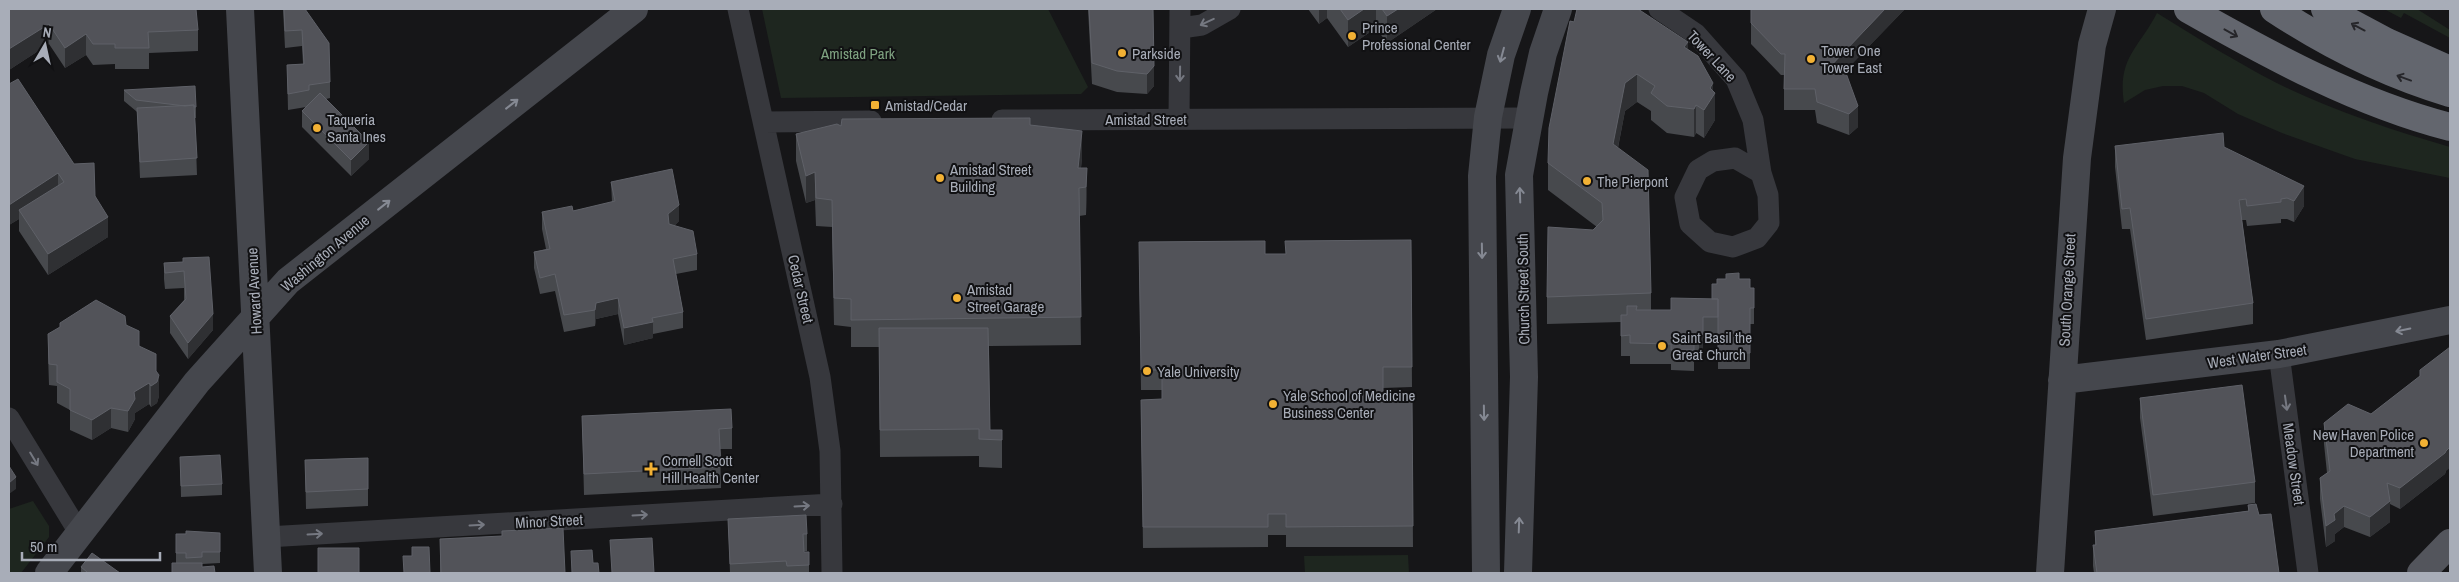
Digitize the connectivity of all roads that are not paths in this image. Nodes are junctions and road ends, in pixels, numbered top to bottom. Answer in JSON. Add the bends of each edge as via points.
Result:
{"nodes":[{"id":1,"x":634,"y":9,"type":"edge"},
{"id":2,"x":738,"y":9,"type":"edge"},
{"id":3,"x":1230,"y":9,"type":"edge"},
{"id":4,"x":1517,"y":9,"type":"edge"},
{"id":5,"x":1558,"y":9,"type":"edge"},
{"id":6,"x":1659,"y":9,"type":"edge"},
{"id":7,"x":2102,"y":9,"type":"edge"},
{"id":8,"x":2188,"y":9,"type":"edge"},
{"id":9,"x":2274,"y":9,"type":"edge"},
{"id":10,"x":2325,"y":9,"type":"edge"},
{"id":11,"x":242,"y":10,"type":"edge"},
{"id":12,"x":1181,"y":19,"type":"edge"},
{"id":13,"x":2450,"y":70,"type":"edge"},
{"id":14,"x":2450,"y":93,"type":"edge"},
{"id":15,"x":1488,"y":117,"type":"junction"},
{"id":16,"x":1528,"y":118,"type":"junction"},
{"id":17,"x":1179,"y":119,"type":"junction"},
{"id":18,"x":890,"y":120,"type":"edge"},
{"id":19,"x":978,"y":120,"type":"edge"},
{"id":20,"x":764,"y":122,"type":"junction"},
{"id":21,"x":2450,"y":127,"type":"edge"},
{"id":22,"x":1762,"y":173,"type":"junction"},
{"id":23,"x":1482,"y":221,"type":"junction"},
{"id":24,"x":1522,"y":261,"type":"junction"},
{"id":25,"x":256,"y":317,"type":"junction"},
{"id":26,"x":2450,"y":320,"type":"edge"},
{"id":27,"x":2279,"y":354,"type":"junction"},
{"id":28,"x":2062,"y":380,"type":"junction"},
{"id":29,"x":9,"y":418,"type":"edge"},
{"id":30,"x":832,"y":504,"type":"junction"},
{"id":31,"x":80,"y":534,"type":"junction"},
{"id":32,"x":267,"y":537,"type":"junction"},
{"id":33,"x":2450,"y":543,"type":"edge"},
{"id":34,"x":49,"y":573,"type":"edge"},
{"id":35,"x":268,"y":573,"type":"edge"},
{"id":36,"x":832,"y":573,"type":"edge"},
{"id":37,"x":1486,"y":573,"type":"edge"},
{"id":38,"x":1518,"y":573,"type":"edge"},
{"id":39,"x":2050,"y":573,"type":"edge"},
{"id":40,"x":2308,"y":573,"type":"edge"},
{"id":41,"x":2421,"y":573,"type":"edge"}],
"edges":[{"from":25,"to":1,"type":"main road","name":"Washington Avenue","one_way":true,"via":[[288,281]]},
{"from":2,"to":20,"type":"street","name":"Cedar Street"},
{"from":3,"to":12,"type":"street","one_way":true,"via":[[1202,25]]},
{"from":4,"to":15,"type":"main road","one_way":true,"via":[[1501,55]]},
{"from":5,"to":16,"type":"main road","name":"Church Street South","via":[[1543,54]]},
{"from":6,"to":22,"type":"street","name":"Tower Lane","via":[[1696,34],[1736,79],[1753,120]]},
{"from":7,"to":28,"type":"main road","name":"South Orange Street","via":[[2092,45],[2077,158]]},
{"from":8,"to":21,"type":"highway","one_way":true,"via":[[2326,81],[2412,116]]},
{"from":14,"to":9,"type":"highway","one_way":true,"via":[[2386,71],[2320,39]]},
{"from":13,"to":10,"type":"highway","one_way":true},
{"from":11,"to":25,"type":"main road","name":"Howard Avenue"},
{"from":12,"to":17,"type":"street","one_way":true},
{"from":15,"to":16,"type":"street","name":"Amistad Street"},
{"from":15,"to":17,"type":"street","name":"Amistad Street"},
{"from":15,"to":23,"type":"main road","via":[[1482,176]]},
{"from":24,"to":16,"type":"main road","name":"Church Street South","one_way":true,"via":[[1519,175]]},
{"from":17,"to":19,"type":"street","name":"Amistad Street"},
{"from":18,"to":20,"type":"street"},
{"from":20,"to":30,"type":"street","name":"Cedar Street","via":[[820,377],[830,451]]},
{"from":22,"to":22,"type":"street","name":"Tower Lane","via":[[1768,195],[1769,222],[1757,238],[1733,247],[1710,242],[1690,224],[1685,197],[1698,170],[1713,161],[1735,158]]},
{"from":23,"to":24,"type":"main road","via":[[1502,226]]},
{"from":23,"to":37,"type":"main road","one_way":true},
{"from":38,"to":24,"type":"main road","name":"Church Street South","one_way":true,"via":[[1524,377]]},
{"from":25,"to":31,"type":"main road","name":"Washington Avenue","via":[[197,382]]},
{"from":25,"to":32,"type":"main road","name":"Howard Avenue"},
{"from":26,"to":27,"type":"main road","name":"West Water Street","one_way":true},
{"from":27,"to":28,"type":"main road","name":"West Water Street"},
{"from":27,"to":40,"type":"street","name":"Meadow Street","one_way":true},
{"from":28,"to":39,"type":"main road","name":"South Orange Street"},
{"from":29,"to":31,"type":"street","one_way":true},
{"from":32,"to":30,"type":"street","name":"Minor Street","one_way":true},
{"from":30,"to":36,"type":"street","name":"Cedar Street"},
{"from":31,"to":34,"type":"main road","name":"Washington Avenue"},
{"from":32,"to":35,"type":"main road","name":"Howard Avenue"},
{"from":33,"to":41,"type":"main road"}]}
